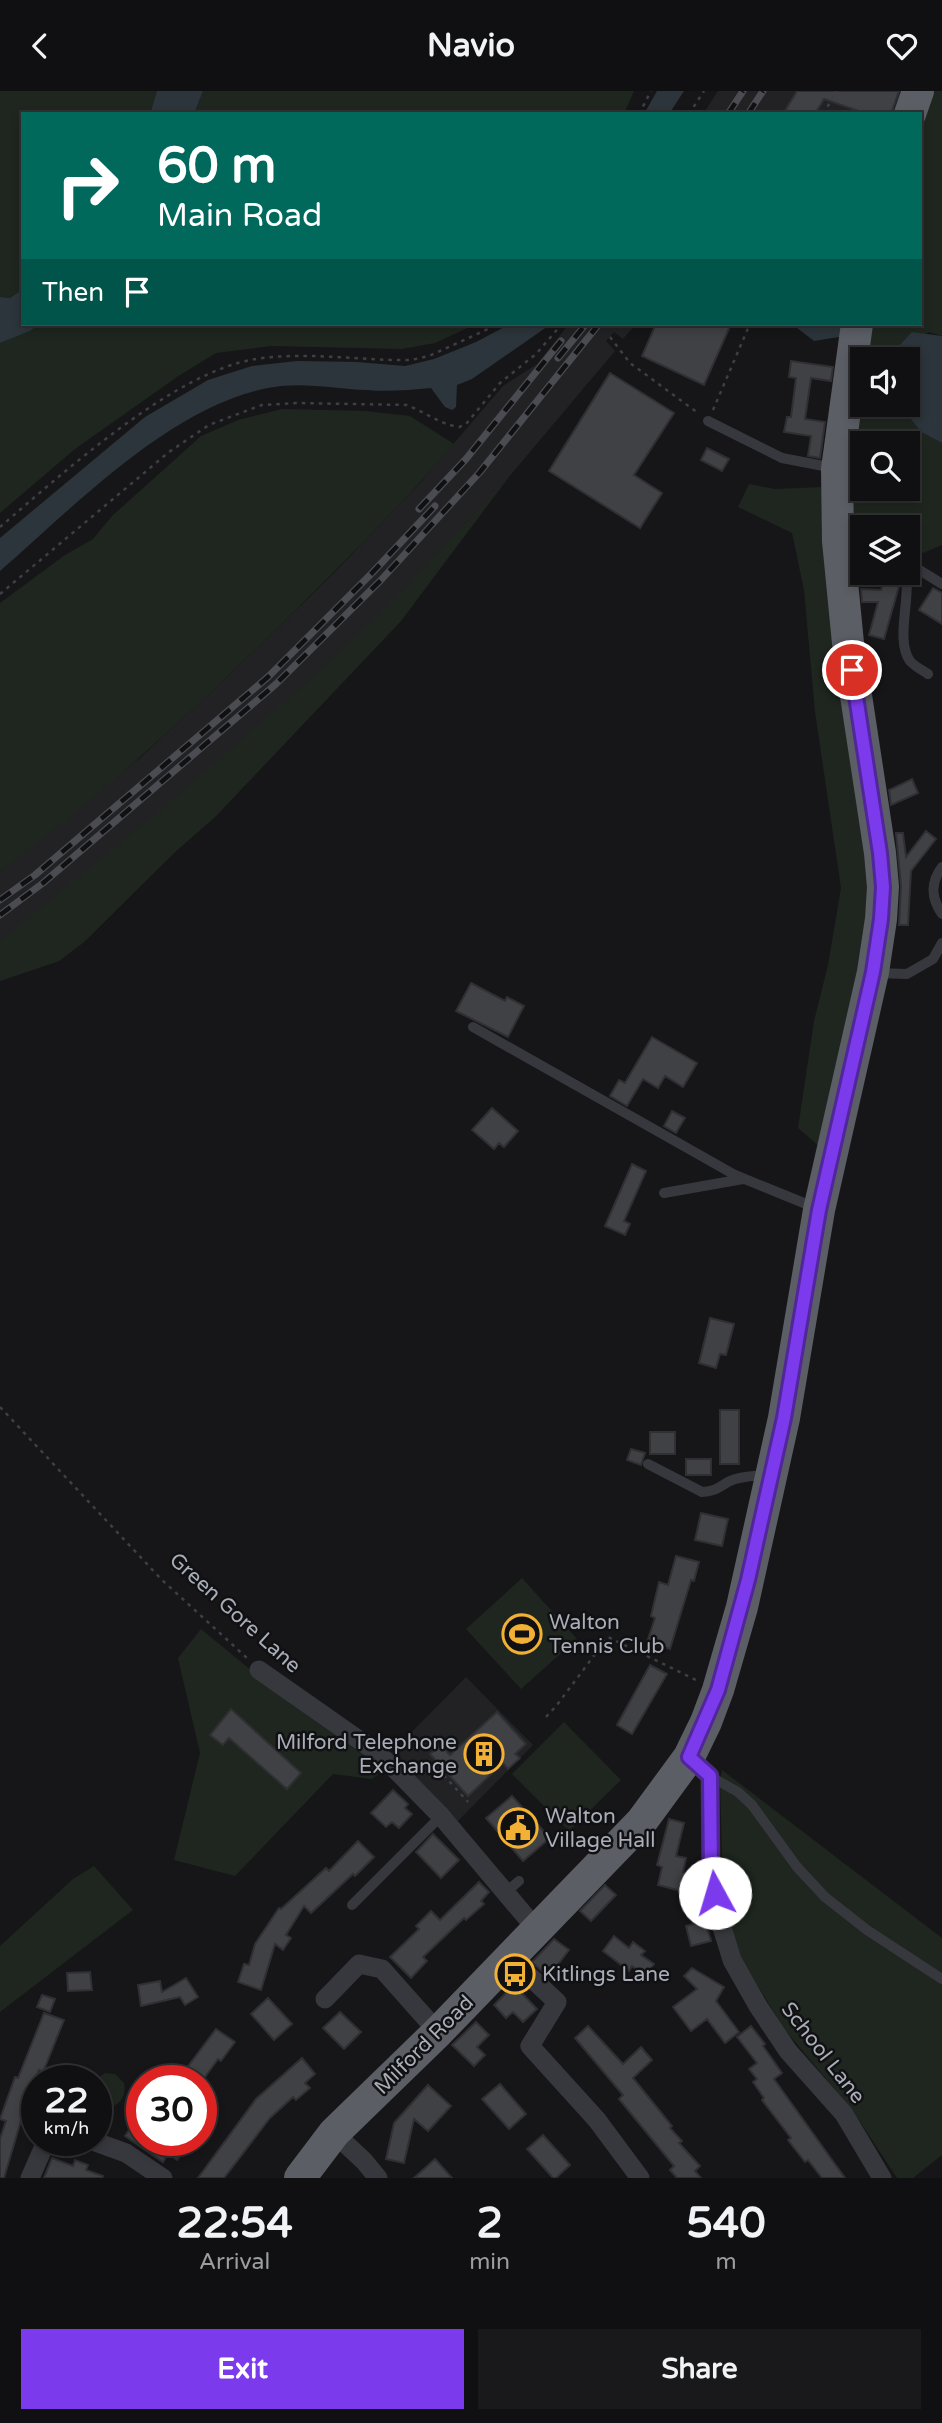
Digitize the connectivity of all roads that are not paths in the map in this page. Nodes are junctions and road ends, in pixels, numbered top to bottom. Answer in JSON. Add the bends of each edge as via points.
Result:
{"nodes":[{"id":1,"x":918,"y":91,"type":"edge"},
{"id":2,"x":911,"y":112,"type":"edge"},
{"id":3,"x":857,"y":326,"type":"edge"},
{"id":4,"x":708,"y":421,"type":"road end"},
{"id":5,"x":837,"y":469,"type":"junction"},
{"id":6,"x":850,"y":540,"type":"edge"},
{"id":7,"x":920,"y":570,"type":"edge"},
{"id":8,"x":942,"y":584,"type":"edge"},
{"id":9,"x":909,"y":585,"type":"edge"},
{"id":10,"x":928,"y":674,"type":"dead end"},
{"id":11,"x":942,"y":867,"type":"edge"},
{"id":12,"x":942,"y":914,"type":"edge"},
{"id":13,"x":942,"y":943,"type":"edge"},
{"id":14,"x":873,"y":972,"type":"junction"},
{"id":15,"x":473,"y":1027,"type":"dead end"},
{"id":16,"x":743,"y":1179,"type":"junction"},
{"id":17,"x":664,"y":1193,"type":"dead end"},
{"id":18,"x":819,"y":1210,"type":"junction"},
{"id":19,"x":648,"y":1464,"type":"dead end"},
{"id":20,"x":772,"y":1474,"type":"junction"},
{"id":21,"x":259,"y":1670,"type":"road end"},
{"id":22,"x":700,"y":1766,"type":"junction"},
{"id":23,"x":441,"y":1816,"type":"junction"},
{"id":24,"x":352,"y":1905,"type":"dead end"},
{"id":25,"x":537,"y":1930,"type":"junction"},
{"id":26,"x":511,"y":1959,"type":"junction"},
{"id":27,"x":942,"y":1979,"type":"edge"},
{"id":28,"x":325,"y":1999,"type":"dead end"},
{"id":29,"x":438,"y":2032,"type":"junction"},
{"id":30,"x":334,"y":2133,"type":"junction"},
{"id":31,"x":112,"y":2148,"type":"edge"},
{"id":32,"x":40,"y":2156,"type":"edge"},
{"id":33,"x":30,"y":2178,"type":"edge"},
{"id":34,"x":163,"y":2178,"type":"edge"},
{"id":35,"x":300,"y":2178,"type":"edge"},
{"id":36,"x":377,"y":2178,"type":"edge"},
{"id":37,"x":640,"y":2178,"type":"edge"},
{"id":38,"x":882,"y":2178,"type":"edge"}],
"edges":[{"from":1,"to":2,"type":"highway"},
{"from":3,"to":5,"type":"highway","name":"Milford Road"},
{"from":4,"to":5,"type":"lane","via":[[782,458]]},
{"from":5,"to":6,"type":"highway","name":"Milford Road"},
{"from":6,"to":14,"type":"highway","name":"Milford Road","via":[[848,643],[883,887]]},
{"from":7,"to":8,"type":"lane"},
{"from":9,"to":10,"type":"lane","via":[[904,651],[911,663]]},
{"from":11,"to":12,"type":"lane","via":[[933,892]]},
{"from":13,"to":14,"type":"lane","via":[[933,959],[907,974]]},
{"from":14,"to":18,"type":"highway","name":"Milford Road"},
{"from":15,"to":16,"type":"lane"},
{"from":16,"to":17,"type":"lane"},
{"from":16,"to":18,"type":"lane"},
{"from":18,"to":20,"type":"highway","name":"Milford Road"},
{"from":19,"to":20,"type":"lane","via":[[702,1492],[739,1478]]},
{"from":20,"to":22,"type":"highway","name":"Milford Road"},
{"from":21,"to":23,"type":"street","name":"Green Gore Lane","via":[[369,1747]]},
{"from":22,"to":25,"type":"highway","name":"Milford Road"},
{"from":22,"to":27,"type":"lane","via":[[752,1805],[825,1898]]},
{"from":22,"to":38,"type":"street","name":"School Lane","via":[[711,1873],[732,1960],[788,2051],[844,2114]]},
{"from":23,"to":24,"type":"lane"},
{"from":23,"to":25,"type":"street","name":"Green Gore Lane","via":[[512,1887]]},
{"from":25,"to":26,"type":"highway","name":"Milford Road"},
{"from":26,"to":29,"type":"highway","name":"Milford Road"},
{"from":26,"to":37,"type":"street","via":[[557,2002],[530,2046],[597,2120]]},
{"from":28,"to":29,"type":"street","via":[[359,1964],[382,1969]]},
{"from":29,"to":30,"type":"highway","name":"Milford Road"},
{"from":30,"to":35,"type":"highway","name":"Milford Road"},
{"from":30,"to":36,"type":"street"},
{"from":31,"to":34,"type":"street","via":[[142,2161]]},
{"from":32,"to":33,"type":"street"}]}
